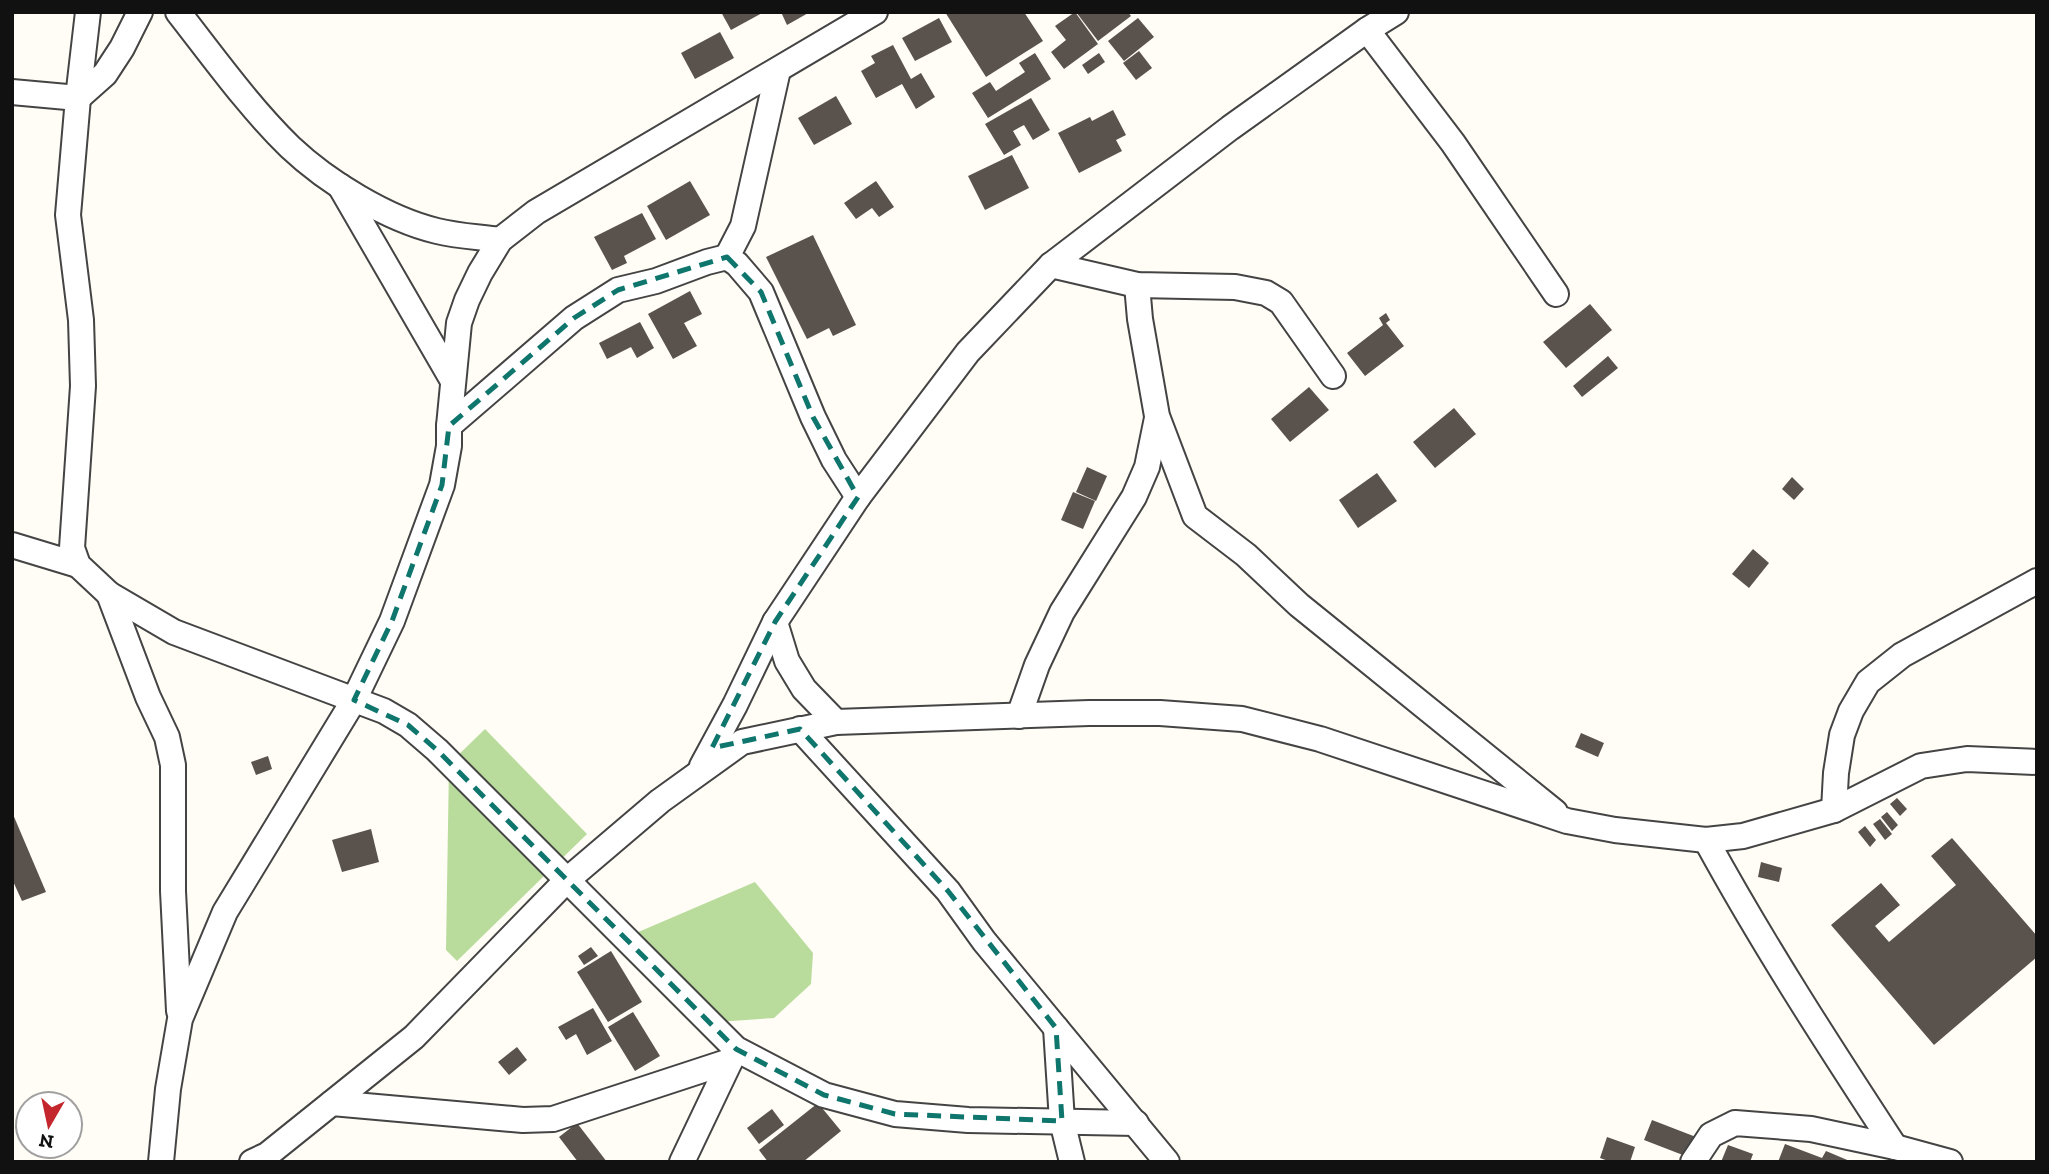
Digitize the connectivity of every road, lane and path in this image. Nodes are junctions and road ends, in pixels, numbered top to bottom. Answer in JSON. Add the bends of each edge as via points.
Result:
{"nodes":[{"id":1,"x":88,"y":12,"type":"edge"},
{"id":2,"x":139,"y":12,"type":"edge"},
{"id":3,"x":178,"y":12,"type":"edge"},
{"id":4,"x":875,"y":12,"type":"edge"},
{"id":5,"x":1396,"y":12,"type":"edge"},
{"id":6,"x":1367,"y":30,"type":"junction"},
{"id":7,"x":778,"y":70,"type":"junction"},
{"id":8,"x":12,"y":92,"type":"edge"},
{"id":9,"x":78,"y":98,"type":"junction"},
{"id":10,"x":339,"y":185,"type":"junction"},
{"id":11,"x":500,"y":240,"type":"junction"},
{"id":12,"x":727,"y":257,"type":"junction"},
{"id":13,"x":1051,"y":265,"type":"junction"},
{"id":14,"x":1137,"y":285,"type":"junction"},
{"id":15,"x":1556,"y":295,"type":"dead end"},
{"id":16,"x":1333,"y":376,"type":"dead end"},
{"id":17,"x":453,"y":381,"type":"junction"},
{"id":18,"x":1157,"y":416,"type":"junction"},
{"id":19,"x":449,"y":425,"type":"junction"},
{"id":20,"x":858,"y":497,"type":"junction"},
{"id":21,"x":12,"y":545,"type":"edge"},
{"id":22,"x":78,"y":565,"type":"junction"},
{"id":23,"x":2037,"y":581,"type":"edge"},
{"id":24,"x":109,"y":594,"type":"junction"},
{"id":25,"x":775,"y":622,"type":"junction"},
{"id":26,"x":355,"y":700,"type":"junction"},
{"id":27,"x":1019,"y":716,"type":"junction"},
{"id":28,"x":836,"y":722,"type":"junction"},
{"id":29,"x":800,"y":729,"type":"junction"},
{"id":30,"x":2037,"y":762,"type":"edge"},
{"id":31,"x":698,"y":773,"type":"junction"},
{"id":32,"x":1834,"y":810,"type":"junction"},
{"id":33,"x":1567,"y":821,"type":"junction"},
{"id":34,"x":1706,"y":840,"type":"junction"},
{"id":35,"x":566,"y":881,"type":"junction"},
{"id":36,"x":180,"y":1019,"type":"junction"},
{"id":37,"x":1056,"y":1028,"type":"junction"},
{"id":38,"x":733,"y":1055,"type":"junction"},
{"id":39,"x":332,"y":1103,"type":"junction"},
{"id":40,"x":1062,"y":1121,"type":"junction"},
{"id":41,"x":1136,"y":1123,"type":"junction"},
{"id":42,"x":1895,"y":1147,"type":"junction"},
{"id":43,"x":161,"y":1162,"type":"edge"},
{"id":44,"x":252,"y":1162,"type":"edge"},
{"id":45,"x":682,"y":1162,"type":"edge"},
{"id":46,"x":1072,"y":1162,"type":"edge"},
{"id":47,"x":1167,"y":1162,"type":"edge"},
{"id":48,"x":1693,"y":1162,"type":"edge"},
{"id":49,"x":1950,"y":1162,"type":"edge"}],
"edges":[{"from":1,"to":9,"type":"street"},
{"from":2,"to":9,"type":"street","via":[[105,74]]},
{"from":3,"to":10,"type":"street","via":[[291,147]]},
{"from":4,"to":7,"type":"street"},
{"from":5,"to":6,"type":"street"},
{"from":6,"to":13,"type":"street"},
{"from":6,"to":15,"type":"street","via":[[1453,143]]},
{"from":7,"to":11,"type":"street","via":[[536,212]]},
{"from":7,"to":12,"type":"street","via":[[743,226]]},
{"from":8,"to":9,"type":"street"},
{"from":9,"to":22,"type":"street","via":[[68,215],[81,320],[83,386],[72,548]]},
{"from":10,"to":11,"type":"street","via":[[387,213],[436,231]]},
{"from":10,"to":17,"type":"street"},
{"from":11,"to":17,"type":"street","via":[[480,272],[459,323]]},
{"from":12,"to":19,"type":"street","via":[[618,290],[574,318]]},
{"from":12,"to":20,"type":"street","via":[[761,292],[813,417]]},
{"from":13,"to":14,"type":"street"},
{"from":13,"to":20,"type":"street","via":[[968,352]]},
{"from":14,"to":16,"type":"street","via":[[1235,287],[1266,293],[1281,302]]},
{"from":14,"to":18,"type":"street"},
{"from":17,"to":19,"type":"street"},
{"from":18,"to":27,"type":"street","via":[[1147,467],[1134,497],[1062,612]]},
{"from":18,"to":33,"type":"street","via":[[1195,516]]},
{"from":19,"to":26,"type":"street","via":[[442,485],[392,621]]},
{"from":20,"to":25,"type":"street"},
{"from":21,"to":22,"type":"street"},
{"from":22,"to":24,"type":"street"},
{"from":23,"to":32,"type":"street","via":[[1902,655],[1868,682],[1842,736]]},
{"from":24,"to":26,"type":"street","via":[[174,632]]},
{"from":24,"to":36,"type":"street","via":[[167,737],[173,765]]},
{"from":25,"to":28,"type":"street","via":[[787,661],[804,690]]},
{"from":25,"to":31,"type":"street"},
{"from":26,"to":35,"type":"street","via":[[408,724]]},
{"from":26,"to":36,"type":"street","via":[[225,912]]},
{"from":27,"to":28,"type":"street"},
{"from":27,"to":33,"type":"street","via":[[1160,713],[1242,719],[1320,739]]},
{"from":28,"to":29,"type":"street"},
{"from":29,"to":31,"type":"street","via":[[742,742]]},
{"from":29,"to":37,"type":"street","via":[[948,891]]},
{"from":30,"to":32,"type":"street","via":[[1967,759],[1921,766]]},
{"from":31,"to":35,"type":"street"},
{"from":32,"to":34,"type":"street","via":[[1742,836]]},
{"from":33,"to":34,"type":"street"},
{"from":34,"to":42,"type":"street","via":[[1808,1015]]},
{"from":35,"to":38,"type":"street"},
{"from":35,"to":39,"type":"street","via":[[414,1037]]},
{"from":36,"to":43,"type":"street"},
{"from":37,"to":40,"type":"street"},
{"from":37,"to":41,"type":"street"},
{"from":38,"to":39,"type":"street","via":[[553,1119]]},
{"from":38,"to":40,"type":"street","via":[[824,1095],[895,1114]]},
{"from":38,"to":45,"type":"street"},
{"from":39,"to":44,"type":"street"},
{"from":40,"to":41,"type":"street"},
{"from":40,"to":46,"type":"street"},
{"from":41,"to":47,"type":"street"},
{"from":42,"to":48,"type":"street","via":[[1811,1129],[1735,1123],[1711,1135]]},
{"from":42,"to":49,"type":"street"}]}
